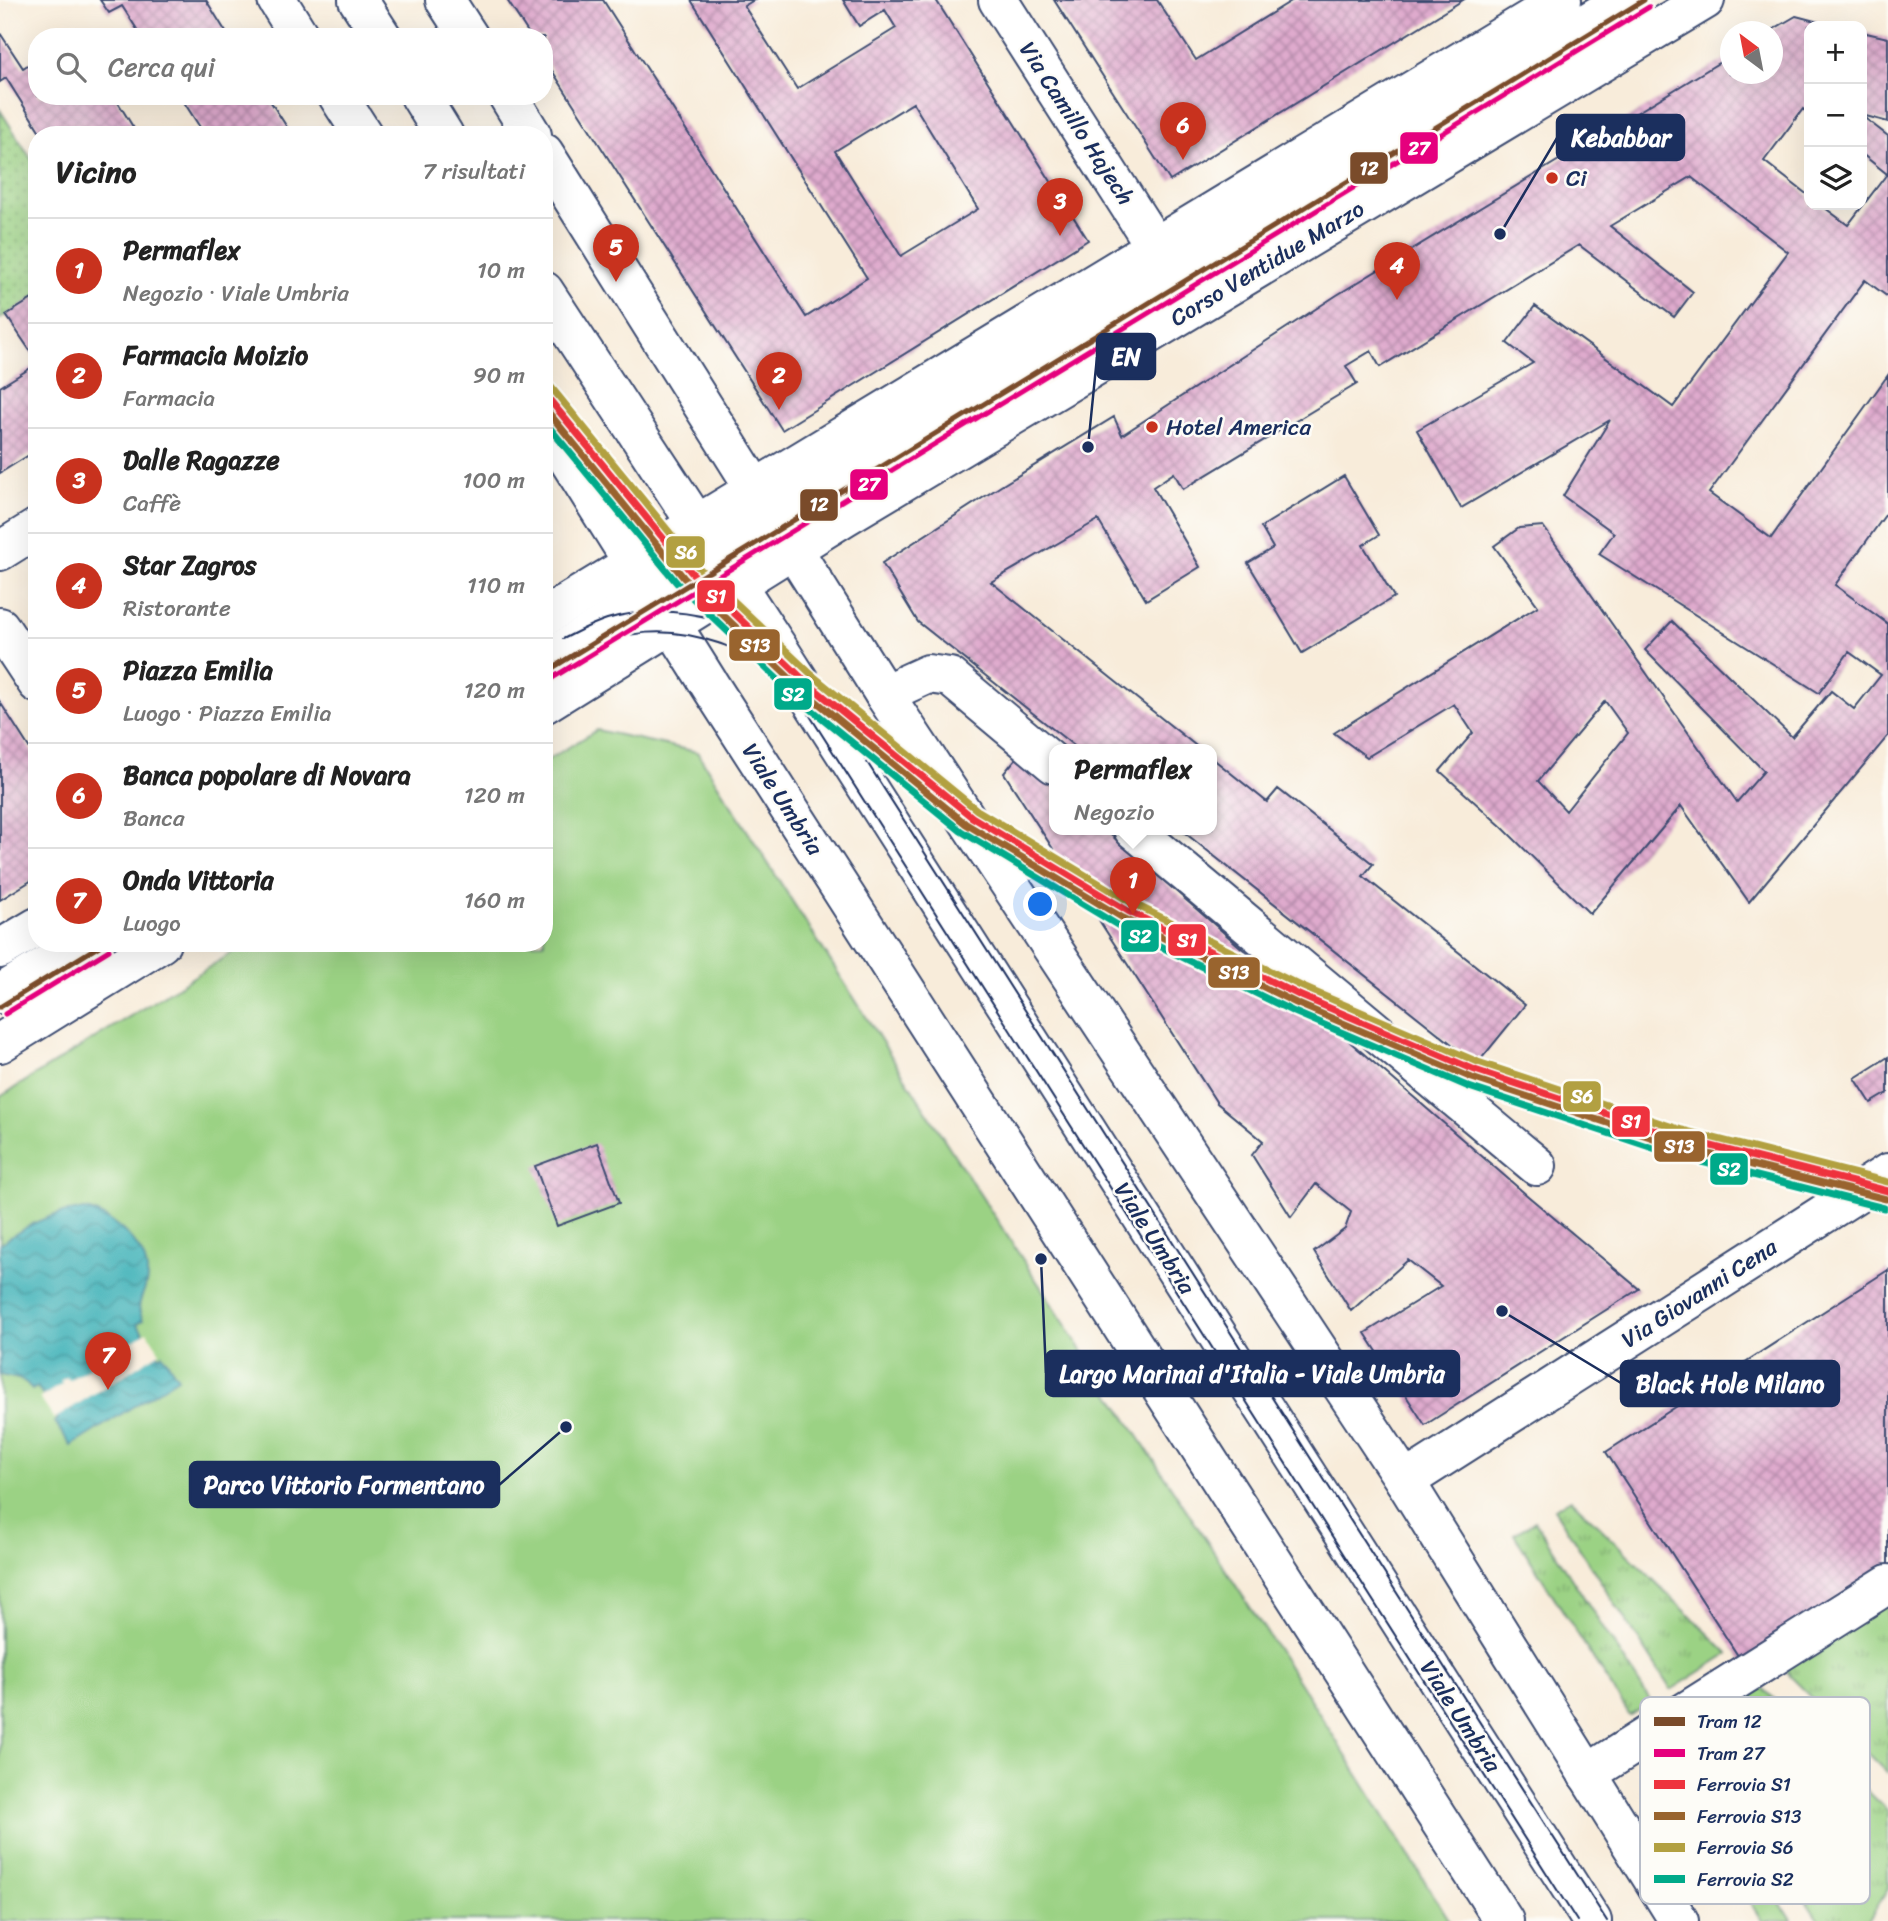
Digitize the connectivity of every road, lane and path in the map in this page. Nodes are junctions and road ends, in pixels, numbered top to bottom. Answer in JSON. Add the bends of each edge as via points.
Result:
{"nodes":[{"id":1,"x":277,"y":0,"type":"edge"},
{"id":2,"x":358,"y":0,"type":"edge"},
{"id":3,"x":445,"y":0,"type":"edge"},
{"id":4,"x":998,"y":0,"type":"edge"},
{"id":5,"x":1562,"y":0,"type":"edge"},
{"id":6,"x":1624,"y":0,"type":"edge"},
{"id":7,"x":1705,"y":0,"type":"edge"},
{"id":8,"x":294,"y":28,"type":"edge"},
{"id":9,"x":376,"y":28,"type":"edge"},
{"id":10,"x":463,"y":28,"type":"edge"},
{"id":11,"x":344,"y":105,"type":"edge"},
{"id":12,"x":425,"y":105,"type":"edge"},
{"id":13,"x":514,"y":105,"type":"edge"},
{"id":14,"x":357,"y":126,"type":"edge"},
{"id":15,"x":438,"y":126,"type":"edge"},
{"id":16,"x":526,"y":126,"type":"edge"},
{"id":17,"x":553,"y":167,"type":"edge"},
{"id":18,"x":1155,"y":246,"type":"junction"},
{"id":19,"x":553,"y":305,"type":"edge"},
{"id":20,"x":553,"y":435,"type":"edge"},
{"id":21,"x":775,"y":519,"type":"junction"},
{"id":22,"x":28,"y":533,"type":"edge"},
{"id":23,"x":0,"y":551,"type":"edge"},
{"id":24,"x":717,"y":555,"type":"junction"},
{"id":25,"x":653,"y":595,"type":"junction"},
{"id":26,"x":553,"y":615,"type":"edge"},
{"id":27,"x":0,"y":627,"type":"edge"},
{"id":28,"x":553,"y":656,"type":"edge"},
{"id":29,"x":28,"y":669,"type":"edge"},
{"id":30,"x":884,"y":694,"type":"junction"},
{"id":31,"x":553,"y":696,"type":"edge"},
{"id":32,"x":1049,"y":760,"type":"edge"},
{"id":33,"x":1140,"y":835,"type":"edge"},
{"id":34,"x":28,"y":932,"type":"edge"},
{"id":35,"x":0,"y":949,"type":"edge"},
{"id":36,"x":68,"y":952,"type":"edge"},
{"id":37,"x":147,"y":952,"type":"edge"},
{"id":38,"x":0,"y":994,"type":"edge"},
{"id":39,"x":0,"y":1043,"type":"edge"},
{"id":40,"x":1537,"y":1166,"type":"dead end"},
{"id":41,"x":1888,"y":1173,"type":"edge"},
{"id":42,"x":1405,"y":1481,"type":"junction"},
{"id":43,"x":1888,"y":1584,"type":"edge"},
{"id":44,"x":1709,"y":1697,"type":"edge"},
{"id":45,"x":1640,"y":1741,"type":"edge"},
{"id":46,"x":1587,"y":1774,"type":"junction"},
{"id":47,"x":1640,"y":1859,"type":"edge"},
{"id":48,"x":1668,"y":1904,"type":"edge"},
{"id":49,"x":1504,"y":1921,"type":"edge"},
{"id":50,"x":1592,"y":1921,"type":"edge"},
{"id":51,"x":1679,"y":1921,"type":"edge"}],
"edges":[{"from":1,"to":8,"type":"main road"},
{"from":2,"to":9,"type":"main road"},
{"from":3,"to":10,"type":"main road"},
{"from":4,"to":18,"type":"main road","name":"Via Camillo Hajech"},
{"from":5,"to":18,"type":"main road","name":"Corso Ventidue Marzo"},
{"from":6,"to":21,"type":"main road"},
{"from":7,"to":21,"type":"main road","name":"Corso Ventidue Marzo"},
{"from":11,"to":14,"type":"main road"},
{"from":12,"to":15,"type":"main road"},
{"from":13,"to":16,"type":"main road"},
{"from":17,"to":21,"type":"main road"},
{"from":18,"to":21,"type":"main road","name":"Corso Ventidue Marzo"},
{"from":19,"to":24,"type":"main road","name":"Viale Umbria"},
{"from":20,"to":25,"type":"main road","name":"Viale Umbria"},
{"from":21,"to":24,"type":"main road","name":"Corso Ventidue Marzo"},
{"from":21,"to":24,"type":"main road","name":"Corso Ventidue Marzo"},
{"from":21,"to":30,"type":"main road"},
{"from":22,"to":23,"type":"main road"},
{"from":24,"to":25,"type":"main road","name":"Corso Ventidue Marzo"},
{"from":24,"to":25,"type":"main road","name":"Corso Ventidue Marzo"},
{"from":24,"to":50,"type":"main road","name":"Viale Umbria"},
{"from":25,"to":26,"type":"main road","name":"Corso Ventidue Marzo"},
{"from":25,"to":28,"type":"main road","name":"Corso Ventidue Marzo"},
{"from":25,"to":31,"type":"main road","name":"Corso Ventidue Marzo"},
{"from":25,"to":49,"type":"main road","name":"Viale Umbria"},
{"from":27,"to":29,"type":"main road"},
{"from":30,"to":32,"type":"main road","via":[[928,674],[950,677]]},
{"from":30,"to":42,"type":"main road"},
{"from":33,"to":40,"type":"main road"},
{"from":34,"to":35,"type":"main road"},
{"from":36,"to":38,"type":"main road"},
{"from":37,"to":39,"type":"main road"},
{"from":41,"to":42,"type":"main road","name":"Via Giovanni Cena"},
{"from":42,"to":46,"type":"main road"},
{"from":43,"to":44,"type":"main road"},
{"from":45,"to":46,"type":"main road"},
{"from":46,"to":47,"type":"main road"},
{"from":48,"to":51,"type":"main road"}]}
